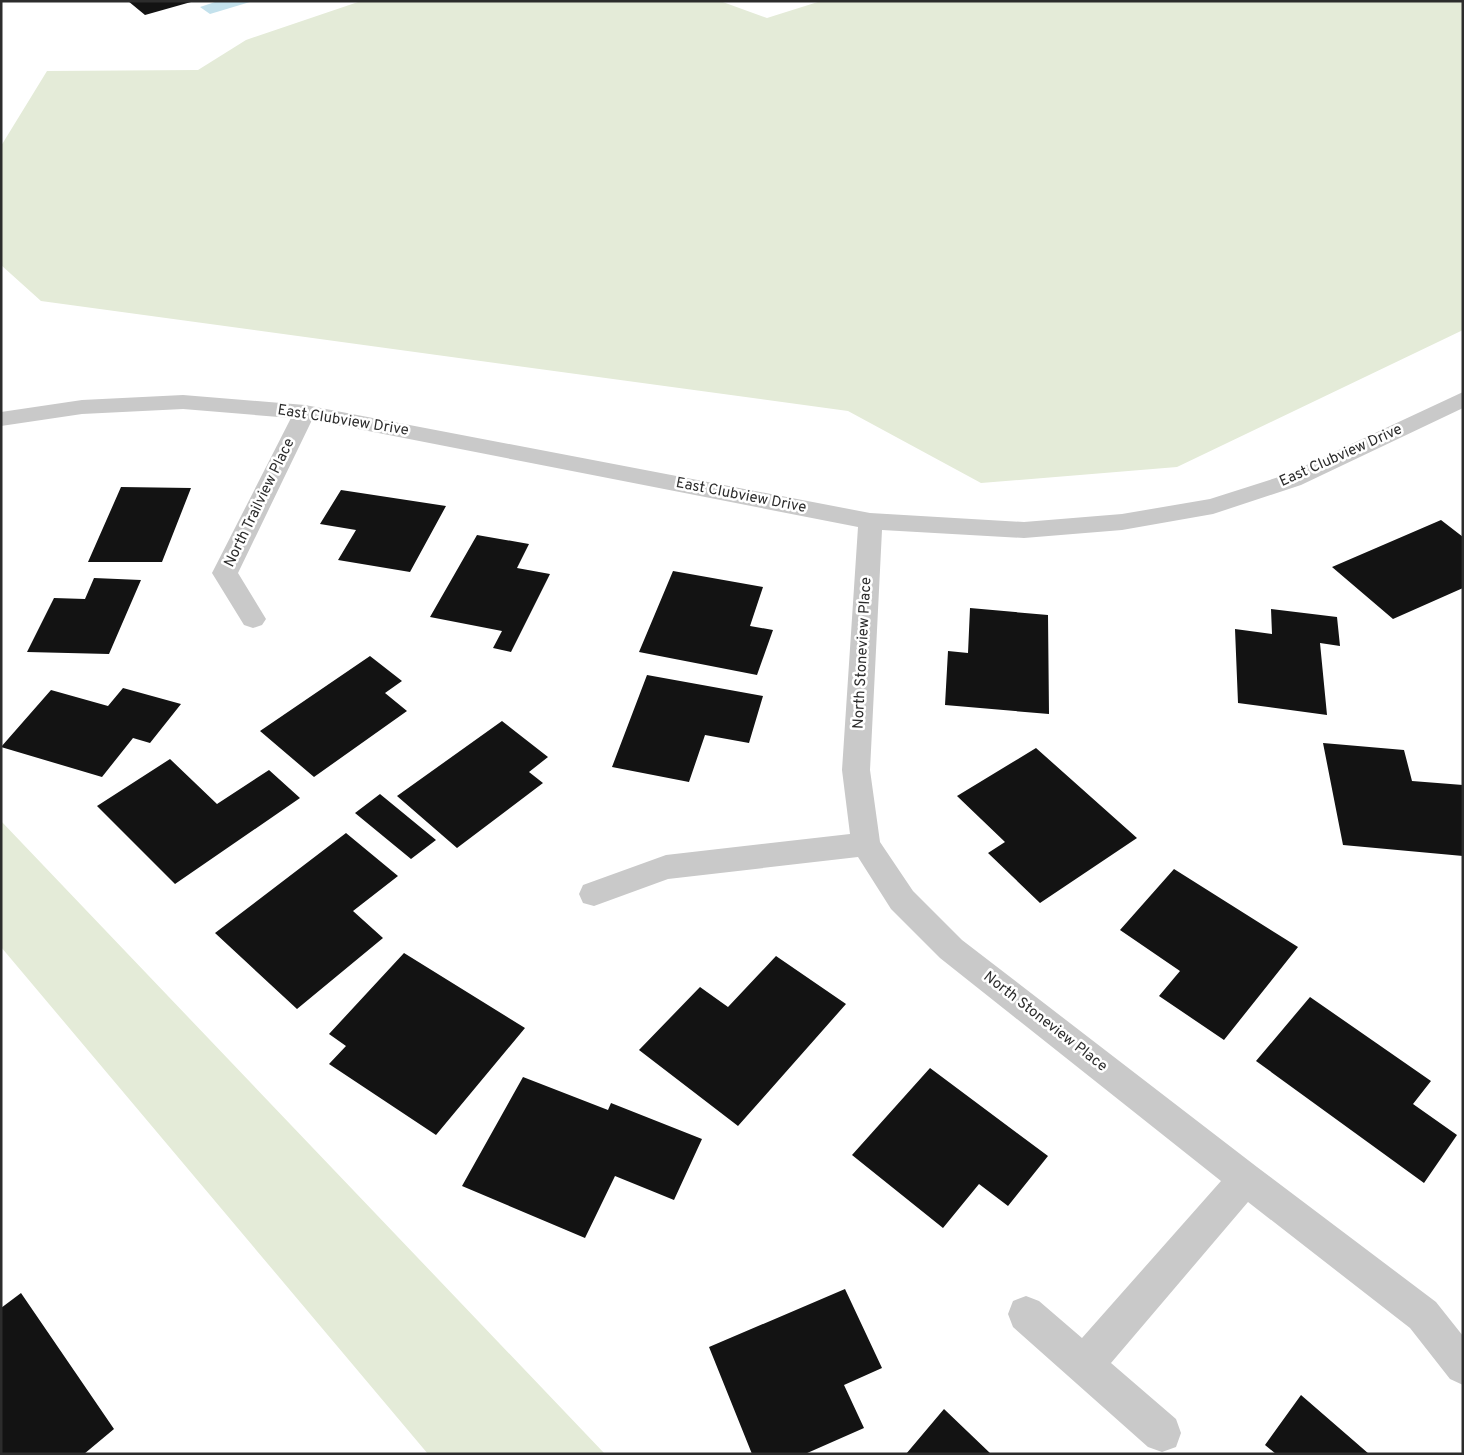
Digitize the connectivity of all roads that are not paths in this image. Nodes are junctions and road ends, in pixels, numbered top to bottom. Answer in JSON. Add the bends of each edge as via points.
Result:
{"nodes":[{"id":1,"x":1463,"y":400,"type":"edge"},
{"id":2,"x":305,"y":412,"type":"junction"},
{"id":3,"x":1,"y":419,"type":"edge"},
{"id":4,"x":870,"y":522,"type":"junction"},
{"id":5,"x":252,"y":619,"type":"dead end"},
{"id":6,"x":866,"y":844,"type":"junction"},
{"id":7,"x":594,"y":894,"type":"dead end"},
{"id":8,"x":1245,"y":1179,"type":"junction"},
{"id":9,"x":1026,"y":1314,"type":"dead end"},
{"id":10,"x":1084,"y":1365,"type":"junction"},
{"id":11,"x":1463,"y":1366,"type":"edge"},
{"id":12,"x":1162,"y":1433,"type":"dead end"}],
"edges":[{"from":1,"to":4,"type":"street","name":"East Clubview Drive","via":[[1293,480],[1212,506],[1122,522],[1024,530]]},
{"from":2,"to":3,"type":"street","name":"East Clubview Drive","via":[[183,402],[82,407]]},
{"from":2,"to":4,"type":"street","name":"East Clubview Drive"},
{"from":2,"to":5,"type":"street","name":"North Trailview Place","via":[[225,573]]},
{"from":4,"to":6,"type":"street","name":"North Stoneview Place","via":[[856,770]]},
{"from":6,"to":7,"type":"street","via":[[666,867]]},
{"from":6,"to":8,"type":"street","name":"North Stoneview Place","via":[[902,900],[951,949]]},
{"from":8,"to":10,"type":"street"},
{"from":8,"to":11,"type":"street","name":"North Stoneview Place","via":[[1423,1315]]},
{"from":9,"to":10,"type":"street"},
{"from":10,"to":12,"type":"street"}]}
